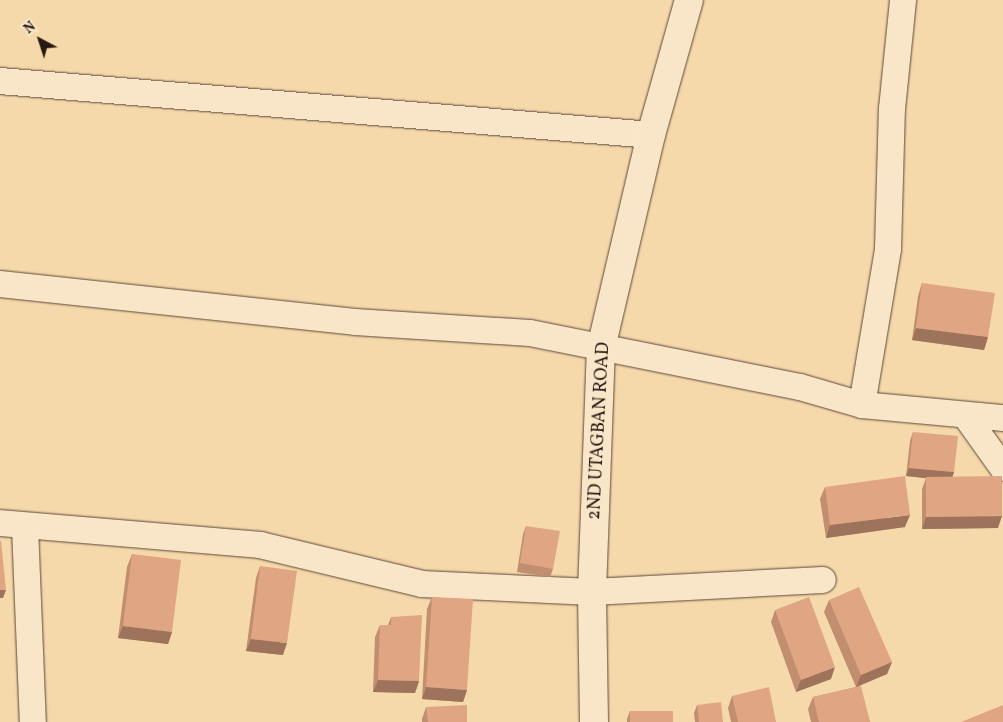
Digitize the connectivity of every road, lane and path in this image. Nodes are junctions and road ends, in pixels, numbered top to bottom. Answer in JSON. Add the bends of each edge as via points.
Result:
{"nodes":[{"id":1,"x":689,"y":0,"type":"edge"},
{"id":2,"x":903,"y":0,"type":"edge"},
{"id":3,"x":0,"y":81,"type":"edge"},
{"id":4,"x":651,"y":135,"type":"junction"},
{"id":5,"x":0,"y":284,"type":"edge"},
{"id":6,"x":601,"y":348,"type":"junction"},
{"id":7,"x":862,"y":404,"type":"junction"},
{"id":8,"x":965,"y":415,"type":"junction"},
{"id":9,"x":1003,"y":418,"type":"edge"},
{"id":10,"x":1003,"y":468,"type":"edge"},
{"id":11,"x":12,"y":525,"type":"edge"},
{"id":12,"x":823,"y":580,"type":"dead end"},
{"id":13,"x":592,"y":592,"type":"junction"},
{"id":14,"x":33,"y":722,"type":"edge"},
{"id":15,"x":594,"y":722,"type":"edge"}],
"edges":[{"from":1,"to":4,"type":"street","name":"2ND UTAGBAN ROAD"},
{"from":2,"to":7,"type":"street","via":[[892,109],[888,249]]},
{"from":3,"to":4,"type":"street"},
{"from":4,"to":6,"type":"street","name":"2ND UTAGBAN ROAD"},
{"from":5,"to":6,"type":"street","via":[[355,322],[530,333]]},
{"from":6,"to":7,"type":"street","via":[[800,387]]},
{"from":6,"to":13,"type":"street","name":"2ND UTAGBAN ROAD"},
{"from":7,"to":8,"type":"street"},
{"from":8,"to":9,"type":"street"},
{"from":8,"to":10,"type":"street"},
{"from":11,"to":13,"type":"street","via":[[260,545],[422,584]]},
{"from":11,"to":14,"type":"street"},
{"from":12,"to":13,"type":"street"},
{"from":13,"to":15,"type":"street","name":"2ND UTAGBAN ROAD"}]}
